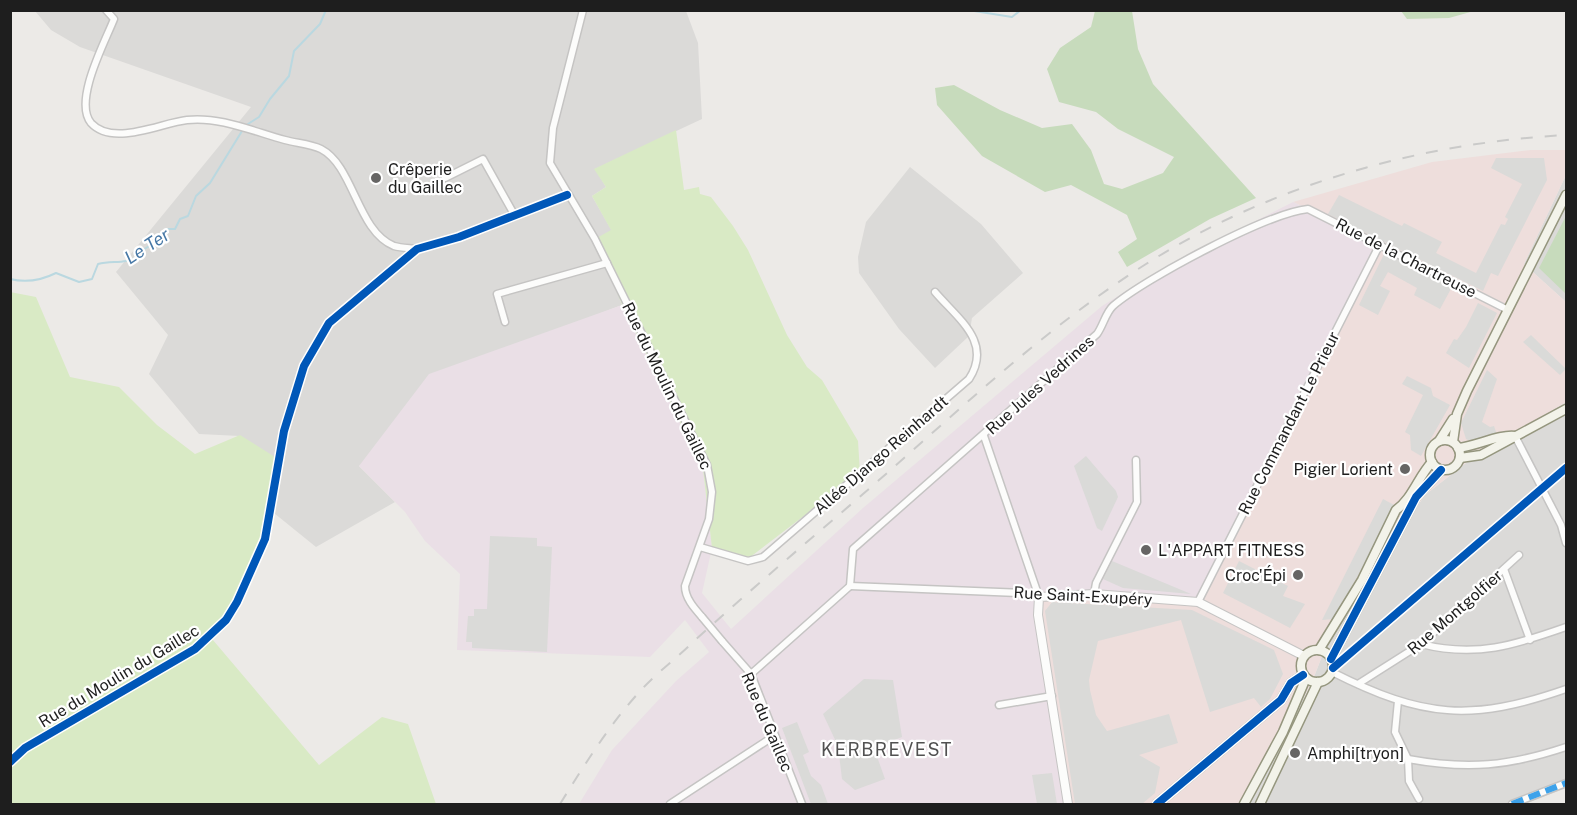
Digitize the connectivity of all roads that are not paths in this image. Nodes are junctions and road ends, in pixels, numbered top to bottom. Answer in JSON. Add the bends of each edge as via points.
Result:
{"nodes":[{"id":1,"x":106,"y":10,"type":"edge"},
{"id":2,"x":583,"y":10,"type":"edge"},
{"id":3,"x":445,"y":178,"type":"dead end"},
{"id":4,"x":567,"y":195,"type":"junction"},
{"id":5,"x":1566,"y":195,"type":"edge"},
{"id":6,"x":1303,"y":209,"type":"joint"},
{"id":7,"x":514,"y":216,"type":"junction"},
{"id":8,"x":1380,"y":244,"type":"junction"},
{"id":9,"x":417,"y":249,"type":"junction"},
{"id":10,"x":607,"y":263,"type":"junction"},
{"id":11,"x":935,"y":292,"type":"dead end"},
{"id":12,"x":1508,"y":310,"type":"junction"},
{"id":13,"x":505,"y":322,"type":"dead end"},
{"id":14,"x":1566,"y":409,"type":"edge"},
{"id":15,"x":1457,"y":414,"type":"junction"},
{"id":16,"x":984,"y":435,"type":"junction"},
{"id":17,"x":1515,"y":436,"type":"junction"},
{"id":18,"x":1439,"y":441,"type":"junction"},
{"id":19,"x":1456,"y":445,"type":"junction"},
{"id":20,"x":1460,"y":458,"type":"junction"},
{"id":21,"x":1136,"y":460,"type":"dead end"},
{"id":22,"x":1432,"y":462,"type":"junction"},
{"id":23,"x":1441,"y":470,"type":"junction"},
{"id":24,"x":1566,"y":543,"type":"edge"},
{"id":25,"x":700,"y":547,"type":"junction"},
{"id":26,"x":1519,"y":555,"type":"dead end"},
{"id":27,"x":1504,"y":569,"type":"junction"},
{"id":28,"x":849,"y":586,"type":"junction"},
{"id":29,"x":1094,"y":594,"type":"junction"},
{"id":30,"x":1039,"y":597,"type":"junction"},
{"id":31,"x":1198,"y":602,"type":"junction"},
{"id":32,"x":702,"y":617,"type":"joint"},
{"id":33,"x":1566,"y":627,"type":"edge"},
{"id":34,"x":1530,"y":640,"type":"junction"},
{"id":35,"x":1421,"y":644,"type":"junction"},
{"id":36,"x":1319,"y":650,"type":"junction"},
{"id":37,"x":1304,"y":656,"type":"junction"},
{"id":38,"x":1331,"y":659,"type":"junction"},
{"id":39,"x":1332,"y":672,"type":"junction"},
{"id":40,"x":751,"y":674,"type":"junction"},
{"id":41,"x":1305,"y":677,"type":"junction"},
{"id":42,"x":1318,"y":682,"type":"junction"},
{"id":43,"x":1358,"y":684,"type":"junction"},
{"id":44,"x":1566,"y":689,"type":"edge"},
{"id":45,"x":1052,"y":696,"type":"junction"},
{"id":46,"x":1398,"y":702,"type":"junction"},
{"id":47,"x":999,"y":705,"type":"dead end"},
{"id":48,"x":774,"y":736,"type":"junction"},
{"id":49,"x":1566,"y":747,"type":"edge"},
{"id":50,"x":1408,"y":759,"type":"junction"},
{"id":51,"x":10,"y":762,"type":"edge"},
{"id":52,"x":1566,"y":783,"type":"edge"},
{"id":53,"x":1419,"y":799,"type":"dead end"},
{"id":54,"x":670,"y":804,"type":"edge"},
{"id":55,"x":801,"y":804,"type":"edge"},
{"id":56,"x":1068,"y":804,"type":"edge"},
{"id":57,"x":1157,"y":804,"type":"edge"},
{"id":58,"x":1244,"y":804,"type":"edge"},
{"id":59,"x":1260,"y":804,"type":"edge"},
{"id":60,"x":1512,"y":804,"type":"edge"}],
"edges":[{"from":1,"to":9,"type":"street","via":[[114,19],[87,87],[86,106],[89,121],[100,131],[123,133],[188,119],[214,121],[321,149],[338,164],[354,199],[384,240],[396,247]]},
{"from":2,"to":4,"type":"street","name":"Rue du Moulin du Gaillec","via":[[553,128],[550,163]]},
{"from":3,"to":7,"type":"street","via":[[483,159]]},
{"from":4,"to":7,"type":"street","name":"Rue du Moulin du Gaillec"},
{"from":4,"to":10,"type":"street","name":"Rue du Moulin du Gaillec","via":[[596,238]]},
{"from":5,"to":12,"type":"main road"},
{"from":6,"to":8,"type":"street","name":"Rue de la Chartreuse"},
{"from":6,"to":16,"type":"street","name":"Rue Jules Vedrines","via":[[1229,239],[1111,307],[1096,334]]},
{"from":7,"to":9,"type":"street","name":"Rue du Moulin du Gaillec"},
{"from":8,"to":12,"type":"street","name":"Rue de la Chartreuse"},
{"from":8,"to":31,"type":"street","name":"Rue Commandant Le Prieur"},
{"from":9,"to":51,"type":"street","name":"Rue du Moulin du Gaillec","via":[[329,323],[304,366],[284,431],[265,538],[226,620],[195,649],[25,748]]},
{"from":10,"to":13,"type":"street","via":[[497,294]]},
{"from":10,"to":25,"type":"street","name":"Rue du Moulin du Gaillec","via":[[707,465],[712,500]]},
{"from":11,"to":25,"type":"street","name":"Allée Django Reinhardt","via":[[975,338],[978,361],[969,379],[764,557],[748,561]]},
{"from":12,"to":15,"type":"main road"},
{"from":14,"to":17,"type":"main road"},
{"from":15,"to":18,"type":"main road"},
{"from":15,"to":19,"type":"main road"},
{"from":16,"to":28,"type":"street","name":"Rue Jules Vedrines","via":[[853,549]]},
{"from":16,"to":30,"type":"street"},
{"from":17,"to":19,"type":"main road","via":[[1506,435],[1484,444]]},
{"from":17,"to":20,"type":"main road","via":[[1481,455]]},
{"from":17,"to":24,"type":"street","via":[[1561,525]]},
{"from":18,"to":19,"type":"main road"},
{"from":18,"to":22,"type":"main road","via":[[1431,450]]},
{"from":19,"to":20,"type":"main road"},
{"from":20,"to":23,"type":"main road","via":[[1453,468]]},
{"from":21,"to":29,"type":"street","via":[[1137,502]]},
{"from":22,"to":23,"type":"main road"},
{"from":22,"to":36,"type":"main road","via":[[1421,473],[1405,504],[1396,510],[1362,580]]},
{"from":23,"to":38,"type":"main road","via":[[1416,497]]},
{"from":25,"to":32,"type":"street","name":"Rue du Moulin du Gaillec","via":[[685,592]]},
{"from":26,"to":27,"type":"street","name":"Rue Montgolfier"},
{"from":27,"to":34,"type":"street"},
{"from":27,"to":35,"type":"street","name":"Rue Montgolfier"},
{"from":28,"to":30,"type":"street","name":"Rue Saint-Exupéry"},
{"from":28,"to":40,"type":"street"},
{"from":29,"to":30,"type":"street","name":"Rue Saint-Exupéry"},
{"from":29,"to":31,"type":"street","name":"Rue Saint-Exupéry"},
{"from":30,"to":45,"type":"street","via":[[1038,615]]},
{"from":31,"to":37,"type":"street","name":"Rue Saint-Exupéry"},
{"from":32,"to":40,"type":"street","name":"Rue du Gaillec","bridge":true},
{"from":33,"to":34,"type":"street"},
{"from":34,"to":35,"type":"street","via":[[1486,650],[1460,651]]},
{"from":35,"to":43,"type":"street","name":"Rue Montgolfier"},
{"from":36,"to":37,"type":"main road"},
{"from":36,"to":38,"type":"main road"},
{"from":37,"to":41,"type":"main road","via":[[1301,665]]},
{"from":38,"to":39,"type":"main road"},
{"from":39,"to":42,"type":"main road"},
{"from":39,"to":43,"type":"street"},
{"from":40,"to":48,"type":"street","name":"Rue du Gaillec"},
{"from":41,"to":42,"type":"main road"},
{"from":41,"to":57,"type":"main road","via":[[1292,683],[1281,700]]},
{"from":41,"to":58,"type":"main road","via":[[1282,732]]},
{"from":42,"to":59,"type":"main road"},
{"from":43,"to":46,"type":"street"},
{"from":44,"to":46,"type":"street","via":[[1489,710],[1443,710]]},
{"from":45,"to":47,"type":"street"},
{"from":45,"to":56,"type":"street"},
{"from":46,"to":50,"type":"street","via":[[1395,732]]},
{"from":48,"to":54,"type":"street"},
{"from":48,"to":55,"type":"street","name":"Rue du Gaillec"},
{"from":49,"to":50,"type":"street","via":[[1504,765],[1472,767]]},
{"from":50,"to":53,"type":"street","via":[[1409,781]]},
{"from":52,"to":60,"type":"street"}]}
